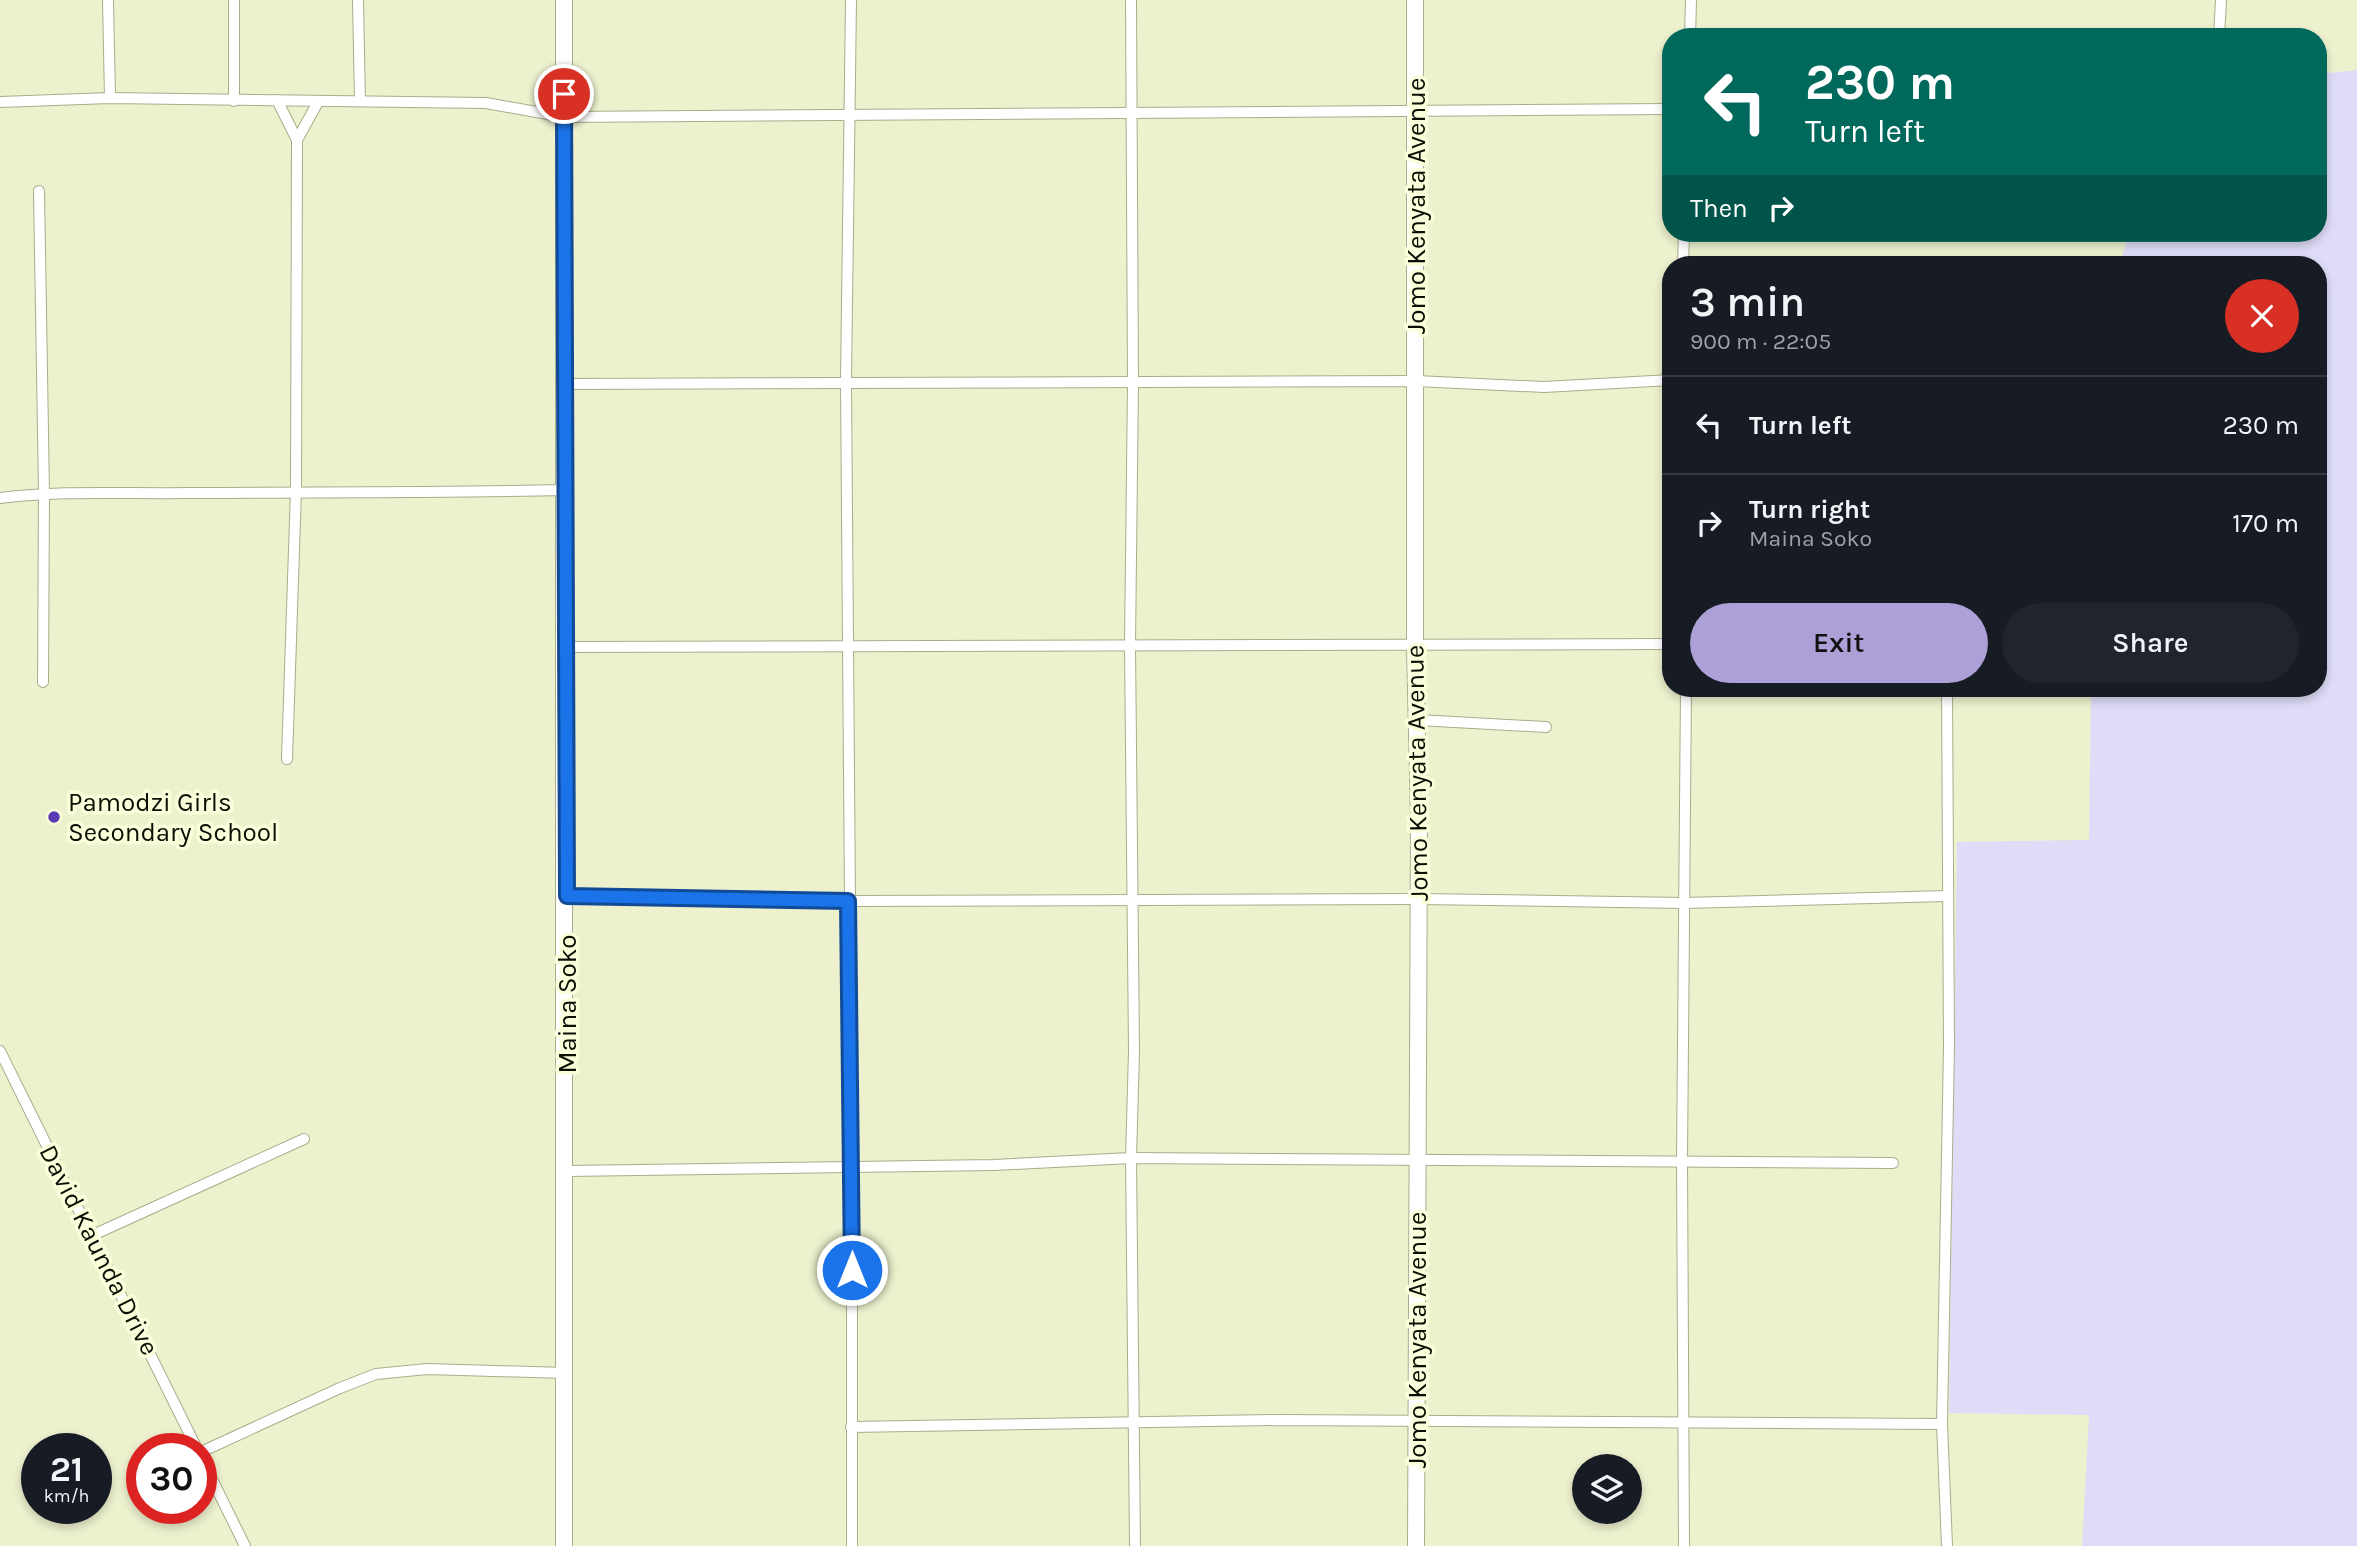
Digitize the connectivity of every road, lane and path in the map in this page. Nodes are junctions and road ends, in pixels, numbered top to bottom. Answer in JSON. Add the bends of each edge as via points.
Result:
{"nodes":[{"id":1,"x":108,"y":0,"type":"edge"},
{"id":2,"x":234,"y":0,"type":"edge"},
{"id":3,"x":358,"y":0,"type":"edge"},
{"id":4,"x":564,"y":0,"type":"edge"},
{"id":5,"x":851,"y":0,"type":"edge"},
{"id":6,"x":1131,"y":0,"type":"edge"},
{"id":7,"x":1415,"y":0,"type":"edge"},
{"id":8,"x":1691,"y":0,"type":"edge"},
{"id":9,"x":2221,"y":0,"type":"edge"},
{"id":10,"x":1690,"y":28,"type":"edge"},
{"id":11,"x":2219,"y":28,"type":"edge"},
{"id":12,"x":110,"y":98,"type":"junction"},
{"id":13,"x":277,"y":100,"type":"junction"},
{"id":14,"x":234,"y":101,"type":"junction"},
{"id":15,"x":360,"y":101,"type":"junction"},
{"id":16,"x":0,"y":102,"type":"edge"},
{"id":17,"x":318,"y":102,"type":"junction"},
{"id":18,"x":1662,"y":109,"type":"edge"},
{"id":19,"x":1415,"y":111,"type":"junction"},
{"id":20,"x":1131,"y":113,"type":"junction"},
{"id":21,"x":849,"y":115,"type":"junction"},
{"id":22,"x":564,"y":117,"type":"junction"},
{"id":23,"x":297,"y":140,"type":"junction"},
{"id":24,"x":39,"y":191,"type":"dead end"},
{"id":25,"x":1662,"y":380,"type":"edge"},
{"id":26,"x":846,"y":381,"type":"junction"},
{"id":27,"x":1416,"y":382,"type":"junction"},
{"id":28,"x":1133,"y":383,"type":"junction"},
{"id":29,"x":565,"y":384,"type":"junction"},
{"id":30,"x":296,"y":490,"type":"junction"},
{"id":31,"x":566,"y":491,"type":"junction"},
{"id":32,"x":44,"y":492,"type":"junction"},
{"id":33,"x":0,"y":498,"type":"edge"},
{"id":34,"x":1662,"y":644,"type":"edge"},
{"id":35,"x":1130,"y":645,"type":"junction"},
{"id":36,"x":1415,"y":645,"type":"junction"},
{"id":37,"x":847,"y":646,"type":"junction"},
{"id":38,"x":564,"y":647,"type":"junction"},
{"id":39,"x":43,"y":682,"type":"dead end"},
{"id":40,"x":1686,"y":697,"type":"edge"},
{"id":41,"x":1947,"y":697,"type":"edge"},
{"id":42,"x":1418,"y":720,"type":"junction"},
{"id":43,"x":1546,"y":727,"type":"dead end"},
{"id":44,"x":287,"y":759,"type":"dead end"},
{"id":45,"x":567,"y":896,"type":"junction"},
{"id":46,"x":1947,"y":896,"type":"junction"},
{"id":47,"x":1418,"y":899,"type":"junction"},
{"id":48,"x":848,"y":901,"type":"junction"},
{"id":49,"x":1133,"y":902,"type":"junction"},
{"id":50,"x":1684,"y":903,"type":"junction"},
{"id":51,"x":0,"y":1051,"type":"edge"},
{"id":52,"x":304,"y":1139,"type":"dead end"},
{"id":53,"x":1131,"y":1158,"type":"junction"},
{"id":54,"x":1682,"y":1160,"type":"junction"},
{"id":55,"x":1417,"y":1161,"type":"junction"},
{"id":56,"x":1893,"y":1163,"type":"dead end"},
{"id":57,"x":852,"y":1165,"type":"junction"},
{"id":58,"x":567,"y":1171,"type":"junction"},
{"id":59,"x":93,"y":1235,"type":"junction"},
{"id":60,"x":566,"y":1373,"type":"junction"},
{"id":61,"x":1416,"y":1420,"type":"junction"},
{"id":62,"x":1136,"y":1422,"type":"junction"},
{"id":63,"x":1685,"y":1423,"type":"junction"},
{"id":64,"x":1942,"y":1424,"type":"junction"},
{"id":65,"x":851,"y":1427,"type":"junction"},
{"id":66,"x":190,"y":1433,"type":"edge"},
{"id":67,"x":217,"y":1445,"type":"edge"},
{"id":68,"x":217,"y":1488,"type":"edge"},
{"id":69,"x":245,"y":1546,"type":"edge"},
{"id":70,"x":564,"y":1546,"type":"edge"},
{"id":71,"x":852,"y":1546,"type":"edge"},
{"id":72,"x":1135,"y":1546,"type":"edge"},
{"id":73,"x":1416,"y":1546,"type":"edge"},
{"id":74,"x":1684,"y":1546,"type":"edge"},
{"id":75,"x":1947,"y":1546,"type":"edge"}],
"edges":[{"from":1,"to":12,"type":"street"},
{"from":2,"to":14,"type":"street"},
{"from":3,"to":15,"type":"street"},
{"from":4,"to":22,"type":"street","name":"Maina Soko"},
{"from":5,"to":21,"type":"street"},
{"from":6,"to":20,"type":"street"},
{"from":7,"to":19,"type":"street","name":"Jomo Kenyata Avenue"},
{"from":8,"to":10,"type":"street"},
{"from":9,"to":11,"type":"street"},
{"from":12,"to":14,"type":"street"},
{"from":12,"to":16,"type":"street"},
{"from":13,"to":14,"type":"street"},
{"from":13,"to":17,"type":"street"},
{"from":13,"to":23,"type":"street"},
{"from":15,"to":17,"type":"street"},
{"from":15,"to":22,"type":"street","via":[[486,103]]},
{"from":17,"to":23,"type":"street"},
{"from":18,"to":19,"type":"street"},
{"from":19,"to":20,"type":"street"},
{"from":19,"to":27,"type":"street","name":"Jomo Kenyata Avenue"},
{"from":20,"to":21,"type":"street"},
{"from":20,"to":28,"type":"street"},
{"from":21,"to":22,"type":"street"},
{"from":21,"to":26,"type":"street"},
{"from":22,"to":29,"type":"street","name":"Maina Soko"},
{"from":23,"to":30,"type":"street"},
{"from":24,"to":32,"type":"street"},
{"from":25,"to":27,"type":"street","via":[[1544,387]]},
{"from":26,"to":28,"type":"street"},
{"from":26,"to":29,"type":"street"},
{"from":26,"to":37,"type":"street"},
{"from":27,"to":28,"type":"street"},
{"from":27,"to":36,"type":"street","name":"Jomo Kenyata Avenue"},
{"from":28,"to":35,"type":"street"},
{"from":29,"to":31,"type":"street","name":"Maina Soko"},
{"from":30,"to":31,"type":"street"},
{"from":30,"to":32,"type":"street"},
{"from":30,"to":44,"type":"street"},
{"from":31,"to":38,"type":"street","name":"Maina Soko"},
{"from":32,"to":33,"type":"street"},
{"from":32,"to":39,"type":"street"},
{"from":34,"to":36,"type":"street"},
{"from":35,"to":36,"type":"street"},
{"from":35,"to":37,"type":"street"},
{"from":35,"to":49,"type":"street"},
{"from":36,"to":42,"type":"street","name":"Jomo Kenyata Avenue"},
{"from":37,"to":38,"type":"street"},
{"from":37,"to":48,"type":"street"},
{"from":38,"to":45,"type":"street","name":"Maina Soko"},
{"from":40,"to":50,"type":"street"},
{"from":41,"to":46,"type":"street"},
{"from":42,"to":43,"type":"street"},
{"from":42,"to":47,"type":"street","name":"Jomo Kenyata Avenue"},
{"from":45,"to":48,"type":"street"},
{"from":45,"to":58,"type":"street","name":"Maina Soko"},
{"from":46,"to":50,"type":"street"},
{"from":46,"to":64,"type":"street"},
{"from":47,"to":49,"type":"street"},
{"from":47,"to":50,"type":"street"},
{"from":47,"to":55,"type":"street","name":"Jomo Kenyata Avenue"},
{"from":48,"to":49,"type":"street"},
{"from":48,"to":57,"type":"street"},
{"from":49,"to":53,"type":"street"},
{"from":50,"to":54,"type":"street"},
{"from":51,"to":59,"type":"street","name":"David Kaunda Drive"},
{"from":52,"to":59,"type":"street"},
{"from":53,"to":55,"type":"street"},
{"from":53,"to":57,"type":"street","via":[[993,1165]]},
{"from":53,"to":62,"type":"street"},
{"from":54,"to":55,"type":"street"},
{"from":54,"to":56,"type":"street"},
{"from":54,"to":63,"type":"street"},
{"from":55,"to":61,"type":"street","name":"Jomo Kenyata Avenue"},
{"from":57,"to":58,"type":"street"},
{"from":57,"to":65,"type":"street"},
{"from":58,"to":60,"type":"street","name":"Maina Soko"},
{"from":59,"to":66,"type":"street","name":"David Kaunda Drive"},
{"from":60,"to":67,"type":"street","via":[[427,1369],[376,1374]]},
{"from":60,"to":70,"type":"street","name":"Maina Soko"},
{"from":61,"to":62,"type":"street"},
{"from":61,"to":63,"type":"street"},
{"from":61,"to":73,"type":"street","name":"Jomo Kenyata Avenue"},
{"from":62,"to":65,"type":"street"},
{"from":62,"to":72,"type":"street"},
{"from":63,"to":64,"type":"street"},
{"from":63,"to":74,"type":"street"},
{"from":64,"to":75,"type":"street"},
{"from":65,"to":71,"type":"street"},
{"from":68,"to":69,"type":"street","name":"David Kaunda Drive"}]}
